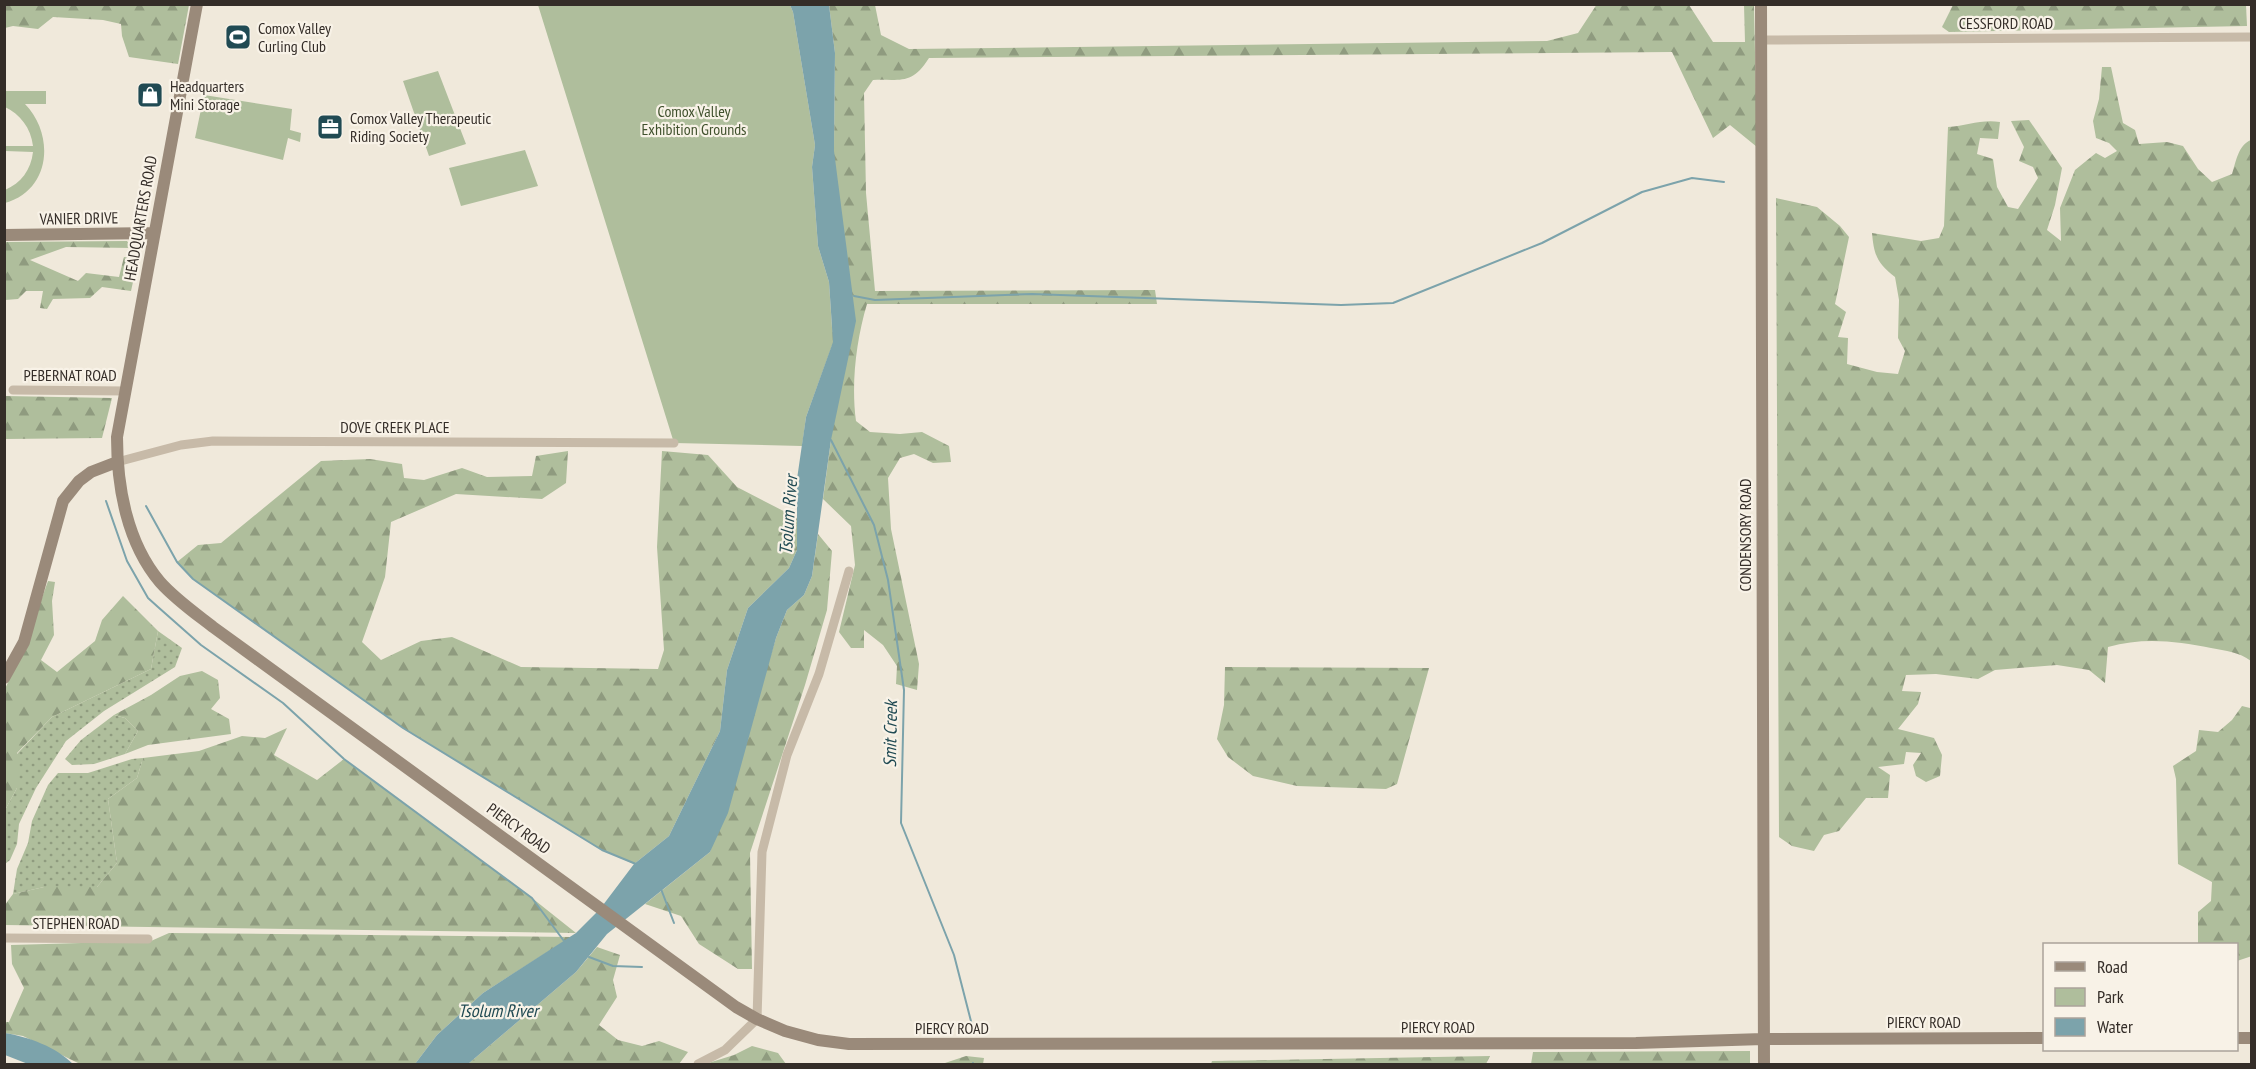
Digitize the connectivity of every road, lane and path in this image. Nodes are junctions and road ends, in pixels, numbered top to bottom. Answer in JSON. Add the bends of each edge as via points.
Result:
{"nodes":[{"id":1,"x":196,"y":4,"type":"edge"},
{"id":2,"x":1761,"y":4,"type":"edge"},
{"id":3,"x":2252,"y":37,"type":"edge"},
{"id":4,"x":1761,"y":40,"type":"junction"},
{"id":5,"x":154,"y":233,"type":"junction"},
{"id":6,"x":4,"y":235,"type":"edge"},
{"id":7,"x":13,"y":390,"type":"dead end"},
{"id":8,"x":126,"y":391,"type":"junction"},
{"id":9,"x":117,"y":437,"type":"joint"},
{"id":10,"x":674,"y":443,"type":"dead end"},
{"id":11,"x":117,"y":462,"type":"junction"},
{"id":12,"x":849,"y":571,"type":"dead end"},
{"id":13,"x":4,"y":678,"type":"edge"},
{"id":14,"x":4,"y":938,"type":"edge"},
{"id":15,"x":148,"y":939,"type":"dead end"},
{"id":16,"x":757,"y":1019,"type":"junction"},
{"id":17,"x":2043,"y":1038,"type":"edge"},
{"id":18,"x":1763,"y":1039,"type":"junction"},
{"id":19,"x":698,"y":1065,"type":"edge"},
{"id":20,"x":1764,"y":1065,"type":"edge"}],
"edges":[{"from":1,"to":5,"type":"main road","name":"HEADQUARTERS ROAD"},
{"from":2,"to":4,"type":"main road","name":"CONDENSORY ROAD"},
{"from":3,"to":4,"type":"street","name":"CESSFORD ROAD"},
{"from":4,"to":18,"type":"main road","name":"CONDENSORY ROAD"},
{"from":5,"to":6,"type":"main road","name":"VANIER DRIVE"},
{"from":5,"to":8,"type":"main road","name":"HEADQUARTERS ROAD"},
{"from":7,"to":8,"type":"street","name":"PEBERNAT ROAD"},
{"from":8,"to":9,"type":"main road","name":"HEADQUARTERS ROAD"},
{"from":9,"to":11,"type":"main road","name":"PIERCY ROAD"},
{"from":10,"to":11,"type":"street","name":"DOVE CREEK PLACE","via":[[213,441]]},
{"from":11,"to":13,"type":"main road","via":[[91,472],[63,501],[24,642]]},
{"from":11,"to":16,"type":"main road","name":"PIERCY ROAD","via":[[132,530],[160,582],[213,627]]},
{"from":12,"to":16,"type":"street","via":[[819,674],[787,755],[762,852]]},
{"from":14,"to":15,"type":"street","name":"STEPHEN ROAD"},
{"from":16,"to":18,"type":"main road","name":"PIERCY ROAD","via":[[818,1040],[849,1044],[1636,1043]]},
{"from":16,"to":19,"type":"street","via":[[724,1050]]},
{"from":17,"to":18,"type":"main road","name":"PIERCY ROAD"},
{"from":18,"to":20,"type":"main road","name":"CONDENSORY ROAD"}]}
